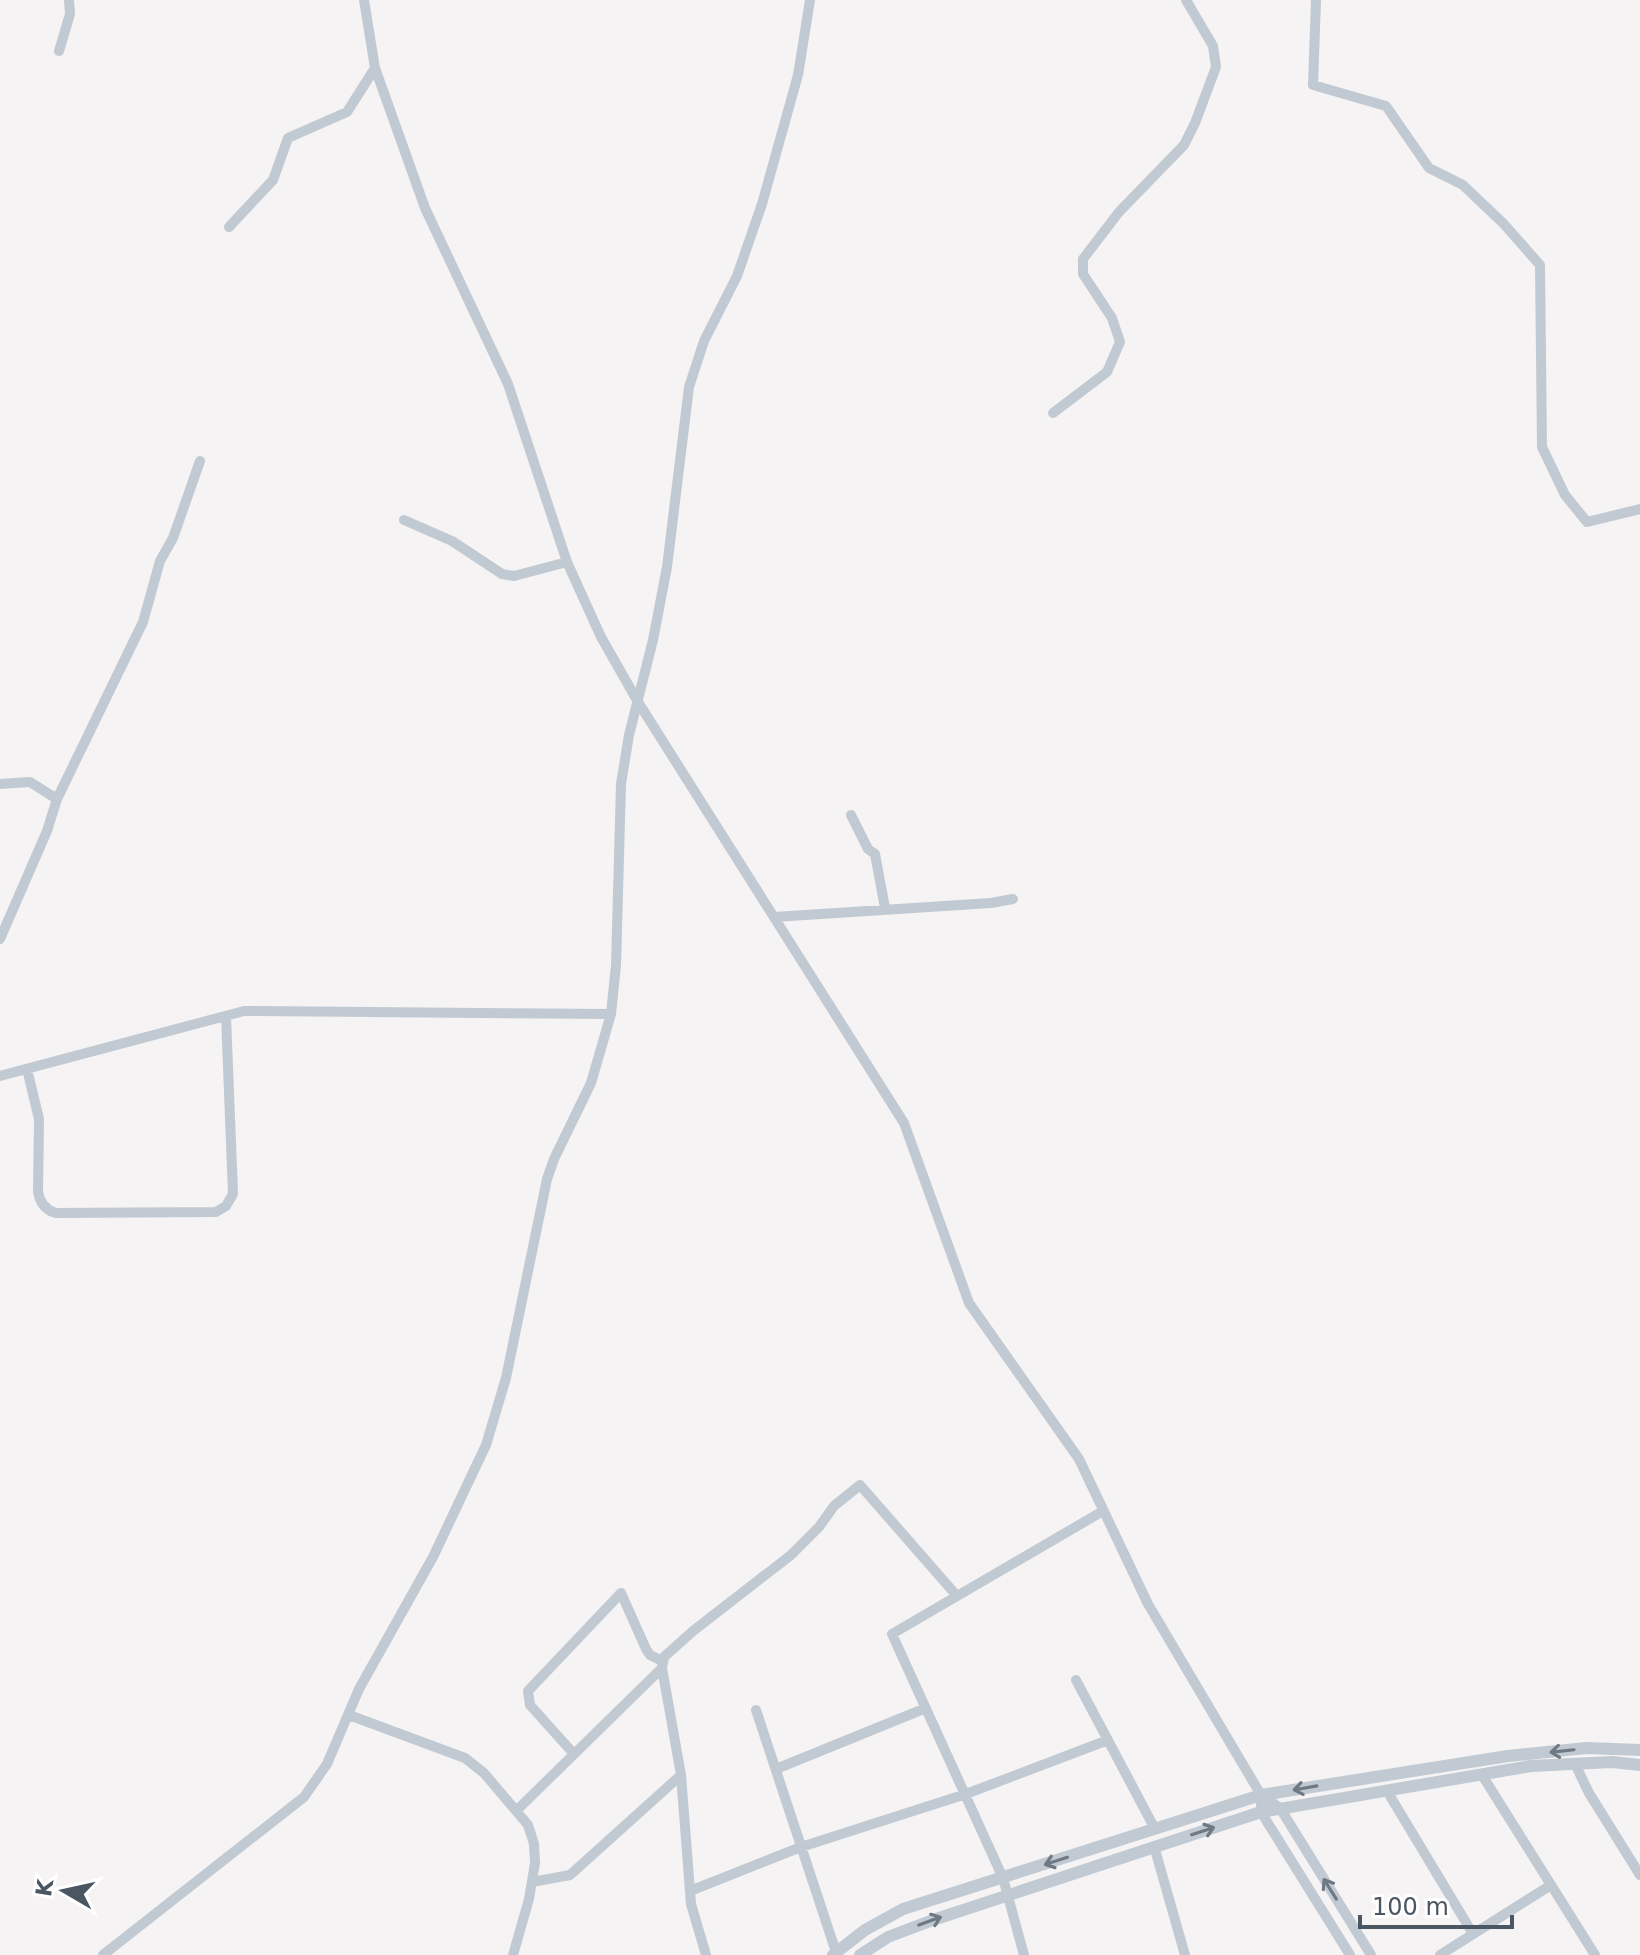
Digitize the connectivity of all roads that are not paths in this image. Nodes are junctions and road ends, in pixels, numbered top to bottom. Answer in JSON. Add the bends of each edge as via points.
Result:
{"nodes":[{"id":1,"x":69,"y":0,"type":"edge"},
{"id":2,"x":364,"y":0,"type":"edge"},
{"id":3,"x":810,"y":0,"type":"edge"},
{"id":4,"x":1186,"y":0,"type":"edge"},
{"id":5,"x":1316,"y":0,"type":"edge"},
{"id":6,"x":59,"y":51,"type":"dead end"},
{"id":7,"x":375,"y":68,"type":"junction"},
{"id":8,"x":229,"y":227,"type":"dead end"},
{"id":9,"x":1053,"y":413,"type":"dead end"},
{"id":10,"x":200,"y":461,"type":"dead end"},
{"id":11,"x":1640,"y":509,"type":"edge"},
{"id":12,"x":404,"y":520,"type":"dead end"},
{"id":13,"x":567,"y":562,"type":"junction"},
{"id":14,"x":638,"y":702,"type":"junction"},
{"id":15,"x":0,"y":784,"type":"edge"},
{"id":16,"x":57,"y":799,"type":"junction"},
{"id":17,"x":851,"y":815,"type":"dead end"},
{"id":18,"x":1013,"y":899,"type":"dead end"},
{"id":19,"x":885,"y":908,"type":"junction"},
{"id":20,"x":774,"y":917,"type":"junction"},
{"id":21,"x":0,"y":939,"type":"edge"},
{"id":22,"x":611,"y":1014,"type":"junction"},
{"id":23,"x":226,"y":1016,"type":"junction"},
{"id":24,"x":27,"y":1069,"type":"junction"},
{"id":25,"x":0,"y":1076,"type":"edge"},
{"id":26,"x":1103,"y":1511,"type":"junction"},
{"id":27,"x":957,"y":1596,"type":"junction"},
{"id":28,"x":662,"y":1664,"type":"junction"},
{"id":29,"x":1076,"y":1680,"type":"dead end"},
{"id":30,"x":926,"y":1708,"type":"junction"},
{"id":31,"x":756,"y":1710,"type":"dead end"},
{"id":32,"x":349,"y":1715,"type":"junction"},
{"id":33,"x":1108,"y":1740,"type":"junction"},
{"id":34,"x":1640,"y":1750,"type":"edge"},
{"id":35,"x":574,"y":1754,"type":"junction"},
{"id":36,"x":1575,"y":1764,"type":"junction"},
{"id":37,"x":1640,"y":1765,"type":"edge"},
{"id":38,"x":776,"y":1769,"type":"junction"},
{"id":39,"x":681,"y":1775,"type":"junction"},
{"id":40,"x":1482,"y":1775,"type":"junction"},
{"id":41,"x":1387,"y":1791,"type":"junction"},
{"id":42,"x":966,"y":1794,"type":"junction"},
{"id":43,"x":1261,"y":1795,"type":"junction"},
{"id":44,"x":1280,"y":1808,"type":"junction"},
{"id":45,"x":516,"y":1811,"type":"junction"},
{"id":46,"x":1261,"y":1812,"type":"junction"},
{"id":47,"x":1155,"y":1829,"type":"junction"},
{"id":48,"x":1154,"y":1846,"type":"junction"},
{"id":49,"x":801,"y":1847,"type":"junction"},
{"id":50,"x":1640,"y":1875,"type":"edge"},
{"id":51,"x":1003,"y":1878,"type":"junction"},
{"id":52,"x":532,"y":1882,"type":"junction"},
{"id":53,"x":1551,"y":1885,"type":"junction"},
{"id":54,"x":690,"y":1891,"type":"junction"},
{"id":55,"x":1009,"y":1895,"type":"junction"},
{"id":56,"x":1473,"y":1934,"type":"junction"},
{"id":57,"x":834,"y":1953,"type":"edge"},
{"id":58,"x":103,"y":1955,"type":"edge"},
{"id":59,"x":513,"y":1955,"type":"edge"},
{"id":60,"x":706,"y":1955,"type":"edge"},
{"id":61,"x":860,"y":1955,"type":"edge"},
{"id":62,"x":1024,"y":1955,"type":"edge"},
{"id":63,"x":1185,"y":1955,"type":"edge"},
{"id":64,"x":1350,"y":1955,"type":"edge"},
{"id":65,"x":1371,"y":1955,"type":"edge"},
{"id":66,"x":1440,"y":1955,"type":"edge"},
{"id":67,"x":1595,"y":1955,"type":"edge"}],
"edges":[{"from":1,"to":6,"type":"street"},
{"from":2,"to":7,"type":"street"},
{"from":3,"to":14,"type":"street","via":[[798,75],[762,204],[689,387],[669,554]]},
{"from":4,"to":9,"type":"street","via":[[1213,46],[1212,80],[1184,145],[1119,212],[1083,259],[1083,274],[1116,325],[1120,342],[1107,372]]},
{"from":5,"to":11,"type":"street","via":[[1313,85],[1386,106],[1429,168],[1463,185],[1540,265],[1542,447],[1565,495],[1587,522]]},
{"from":7,"to":8,"type":"street","via":[[347,112],[288,138],[273,180]]},
{"from":7,"to":13,"type":"street","via":[[425,208],[508,384]]},
{"from":10,"to":16,"type":"street","via":[[160,561],[143,622]]},
{"from":12,"to":13,"type":"street","via":[[452,541],[502,574],[514,576]]},
{"from":13,"to":14,"type":"street"},
{"from":14,"to":20,"type":"street"},
{"from":14,"to":22,"type":"street","via":[[621,784]]},
{"from":15,"to":16,"type":"street","via":[[30,782]]},
{"from":16,"to":21,"type":"street"},
{"from":17,"to":19,"type":"street","via":[[875,854]]},
{"from":18,"to":19,"type":"street"},
{"from":19,"to":20,"type":"street"},
{"from":20,"to":26,"type":"street","via":[[904,1123],[969,1303],[1079,1459]]},
{"from":22,"to":23,"type":"street","via":[[244,1011]]},
{"from":22,"to":32,"type":"street","via":[[591,1083],[547,1179],[506,1378],[486,1445]]},
{"from":23,"to":24,"type":"street"},
{"from":23,"to":24,"type":"street","via":[[233,1194],[216,1212],[48,1209],[38,1192],[39,1119]]},
{"from":24,"to":25,"type":"street"},
{"from":26,"to":27,"type":"street"},
{"from":26,"to":43,"type":"street","via":[[1148,1604]]},
{"from":27,"to":28,"type":"street","via":[[860,1485],[791,1555],[693,1631]]},
{"from":27,"to":30,"type":"street","via":[[892,1634]]},
{"from":28,"to":35,"type":"street"},
{"from":28,"to":35,"type":"street","via":[[646,1649],[621,1593],[528,1691],[530,1705]]},
{"from":28,"to":39,"type":"street"},
{"from":29,"to":33,"type":"street"},
{"from":30,"to":38,"type":"street"},
{"from":30,"to":42,"type":"street"},
{"from":31,"to":38,"type":"street"},
{"from":32,"to":45,"type":"street","via":[[465,1758]]},
{"from":32,"to":58,"type":"street","via":[[327,1764],[304,1797]]},
{"from":33,"to":42,"type":"street"},
{"from":33,"to":47,"type":"street"},
{"from":34,"to":43,"type":"street","one_way":true,"via":[[1586,1748],[1508,1756]]},
{"from":35,"to":45,"type":"street"},
{"from":36,"to":37,"type":"street"},
{"from":36,"to":40,"type":"street"},
{"from":36,"to":50,"type":"street"},
{"from":38,"to":49,"type":"street"},
{"from":39,"to":52,"type":"street","via":[[570,1875]]},
{"from":39,"to":54,"type":"street"},
{"from":40,"to":41,"type":"street"},
{"from":40,"to":53,"type":"street"},
{"from":41,"to":44,"type":"street"},
{"from":41,"to":56,"type":"street"},
{"from":42,"to":49,"type":"street"},
{"from":42,"to":51,"type":"street"},
{"from":43,"to":44,"type":"street"},
{"from":43,"to":46,"type":"street"},
{"from":43,"to":47,"type":"street"},
{"from":44,"to":46,"type":"street"},
{"from":65,"to":44,"type":"street","one_way":true},
{"from":45,"to":52,"type":"street","via":[[534,1844]]},
{"from":48,"to":46,"type":"street","one_way":true},
{"from":46,"to":64,"type":"street"},
{"from":47,"to":51,"type":"street","one_way":true},
{"from":48,"to":55,"type":"street"},
{"from":48,"to":63,"type":"street"},
{"from":49,"to":54,"type":"street"},
{"from":49,"to":57,"type":"street"},
{"from":51,"to":55,"type":"street"},
{"from":51,"to":57,"type":"street","via":[[903,1909]]},
{"from":52,"to":59,"type":"street"},
{"from":53,"to":56,"type":"street"},
{"from":53,"to":67,"type":"street"},
{"from":54,"to":60,"type":"street"},
{"from":61,"to":55,"type":"street","one_way":true,"via":[[888,1937]]},
{"from":55,"to":62,"type":"street"},
{"from":56,"to":66,"type":"street"}]}
